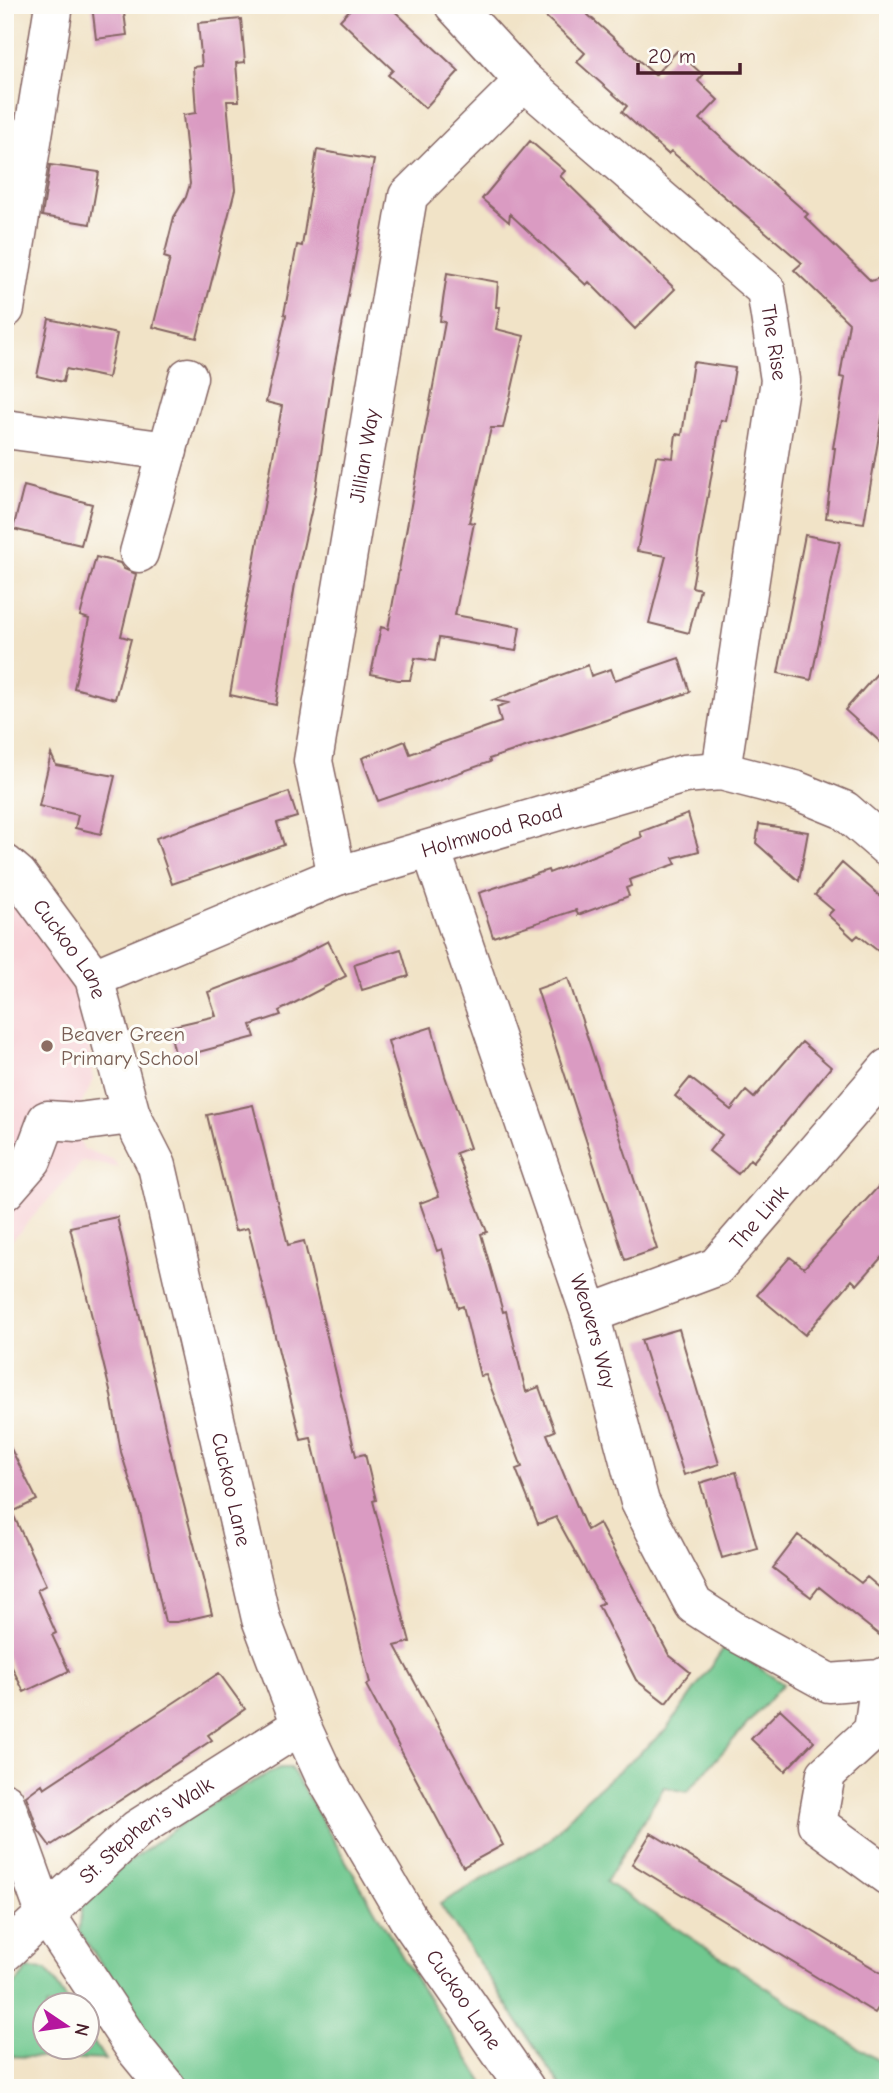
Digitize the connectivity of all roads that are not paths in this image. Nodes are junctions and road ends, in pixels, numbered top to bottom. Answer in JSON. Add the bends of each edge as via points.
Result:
{"nodes":[{"id":1,"x":54,"y":5,"type":"edge"},
{"id":2,"x":454,"y":5,"type":"edge"},
{"id":3,"x":524,"y":80,"type":"junction"},
{"id":4,"x":21,"y":125,"type":"edge"},
{"id":5,"x":5,"y":309,"type":"edge"},
{"id":6,"x":188,"y":377,"type":"dead end"},
{"id":7,"x":5,"y":429,"type":"edge"},
{"id":8,"x":168,"y":451,"type":"junction"},
{"id":9,"x":139,"y":553,"type":"dead end"},
{"id":10,"x":722,"y":771,"type":"junction"},
{"id":11,"x":888,"y":848,"type":"edge"},
{"id":12,"x":431,"y":849,"type":"junction"},
{"id":13,"x":5,"y":864,"type":"edge"},
{"id":14,"x":337,"y":876,"type":"junction"},
{"id":15,"x":94,"y":978,"type":"junction"},
{"id":16,"x":888,"y":1068,"type":"edge"},
{"id":17,"x":131,"y":1115,"type":"junction"},
{"id":18,"x":5,"y":1191,"type":"edge"},
{"id":19,"x":590,"y":1314,"type":"junction"},
{"id":20,"x":884,"y":1677,"type":"edge"},
{"id":21,"x":301,"y":1725,"type":"junction"},
{"id":22,"x":5,"y":1802,"type":"edge"},
{"id":23,"x":888,"y":1876,"type":"edge"},
{"id":24,"x":45,"y":1913,"type":"junction"},
{"id":25,"x":5,"y":1952,"type":"edge"},
{"id":26,"x":167,"y":2088,"type":"edge"},
{"id":27,"x":525,"y":2088,"type":"edge"}],
"edges":[{"from":1,"to":4,"type":"street"},
{"from":2,"to":3,"type":"street","name":"The Rise"},
{"from":3,"to":10,"type":"street","name":"The Rise","via":[[766,290],[780,380]]},
{"from":3,"to":14,"type":"street","name":"Jillian Way","via":[[408,196],[313,761]]},
{"from":4,"to":5,"type":"street"},
{"from":6,"to":8,"type":"street"},
{"from":7,"to":8,"type":"street"},
{"from":8,"to":9,"type":"street"},
{"from":10,"to":11,"type":"street","name":"Holmwood Road","via":[[823,800],[844,810]]},
{"from":10,"to":12,"type":"street","name":"Holmwood Road","via":[[684,774]]},
{"from":12,"to":14,"type":"street","name":"Holmwood Road"},
{"from":12,"to":19,"type":"street","name":"Weavers Way"},
{"from":13,"to":15,"type":"street","name":"Cuckoo Lane"},
{"from":14,"to":15,"type":"street","name":"Holmwood Road"},
{"from":15,"to":17,"type":"street","name":"Cuckoo Lane"},
{"from":16,"to":19,"type":"street","name":"The Link","via":[[716,1267]]},
{"from":17,"to":18,"type":"street","via":[[47,1121],[32,1160]]},
{"from":17,"to":21,"type":"street","name":"Cuckoo Lane","via":[[157,1166],[261,1619]]},
{"from":19,"to":20,"type":"street","name":"Weavers Way","via":[[640,1502],[694,1605],[829,1683]]},
{"from":20,"to":23,"type":"street","via":[[873,1731],[826,1773],[817,1824]]},
{"from":21,"to":24,"type":"street","name":"St. Stephen's Walk","via":[[137,1829]]},
{"from":21,"to":27,"type":"street","name":"Cuckoo Lane","via":[[324,1775],[409,1920]]},
{"from":22,"to":24,"type":"street"},
{"from":24,"to":25,"type":"street","name":"St. Stephen's Walk"},
{"from":24,"to":26,"type":"street","via":[[135,2049]]}]}
